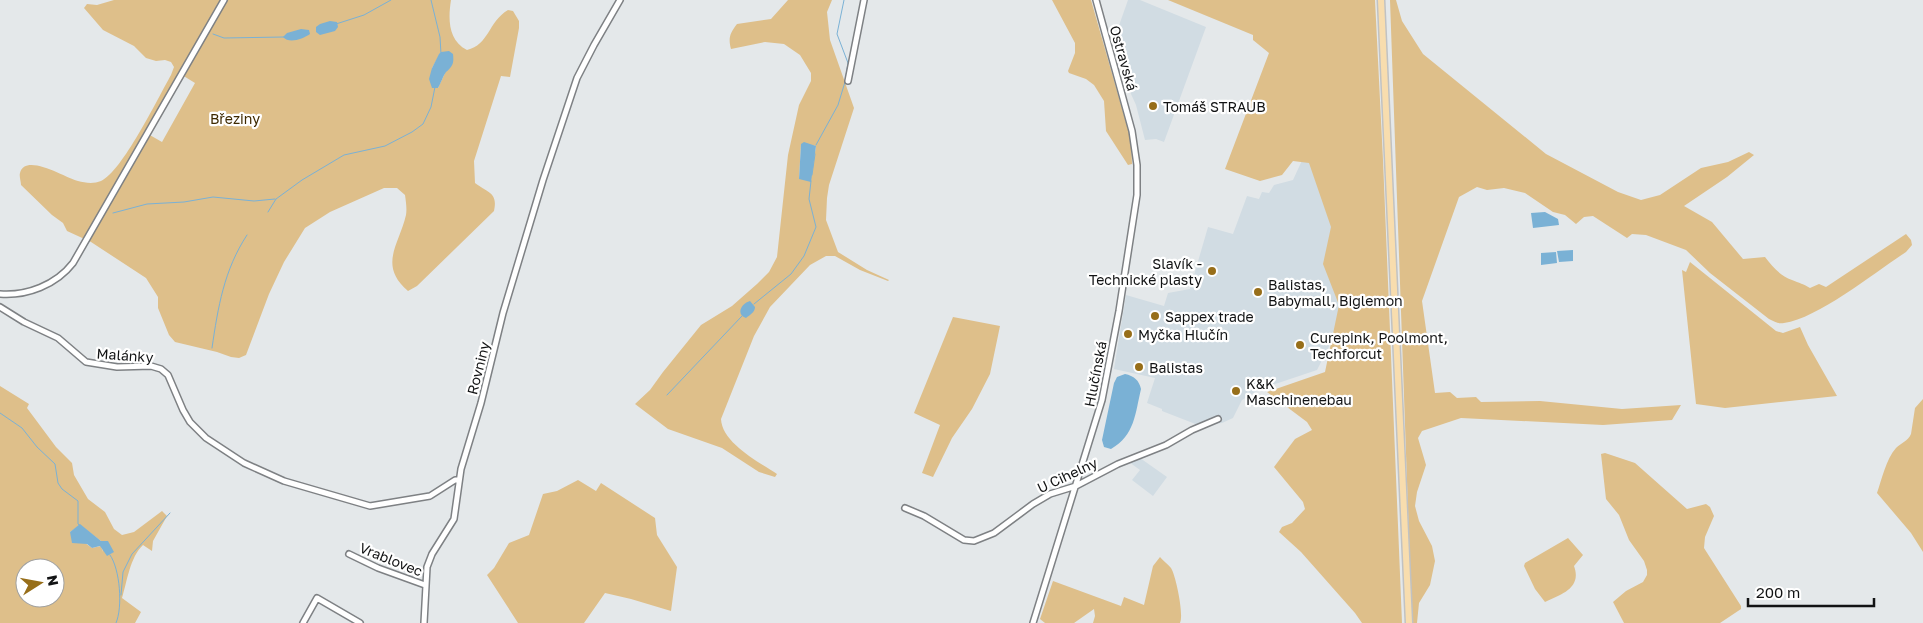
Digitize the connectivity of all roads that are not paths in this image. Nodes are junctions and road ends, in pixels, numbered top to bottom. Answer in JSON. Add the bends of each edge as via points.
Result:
{"nodes":[{"id":1,"x":224,"y":0,"type":"edge"},
{"id":2,"x":620,"y":0,"type":"edge"},
{"id":3,"x":864,"y":0,"type":"edge"},
{"id":4,"x":1096,"y":0,"type":"edge"},
{"id":5,"x":1382,"y":0,"type":"edge"},
{"id":6,"x":848,"y":81,"type":"dead end"},
{"id":7,"x":1130,"y":122,"type":"joint"},
{"id":8,"x":0,"y":294,"type":"edge"},
{"id":9,"x":0,"y":307,"type":"edge"},
{"id":10,"x":1218,"y":419,"type":"dead end"},
{"id":11,"x":458,"y":480,"type":"junction"},
{"id":12,"x":1076,"y":486,"type":"junction"},
{"id":13,"x":905,"y":508,"type":"dead end"},
{"id":14,"x":348,"y":554,"type":"dead end"},
{"id":15,"x":425,"y":585,"type":"junction"},
{"id":16,"x":303,"y":623,"type":"edge"},
{"id":17,"x":360,"y":623,"type":"edge"},
{"id":18,"x":424,"y":623,"type":"edge"},
{"id":19,"x":1033,"y":623,"type":"edge"},
{"id":20,"x":1409,"y":623,"type":"edge"}],
"edges":[{"from":1,"to":8,"type":"street","via":[[69,269],[50,283],[23,293]]},
{"from":2,"to":11,"type":"street","name":"Rovniny","via":[[583,65],[566,112],[512,282]]},
{"from":3,"to":6,"type":"street"},
{"from":4,"to":7,"type":"street","name":"Ostravská"},
{"from":5,"to":20,"type":"main road"},
{"from":7,"to":12,"type":"street","name":"Hlučínská","via":[[1137,165],[1136,205],[1104,394]]},
{"from":9,"to":11,"type":"street","name":"Malánky","via":[[58,338],[86,362],[161,369],[168,375],[183,410],[211,442],[253,468],[313,491],[370,506],[430,496]]},
{"from":10,"to":12,"type":"street","name":"U Cihelny"},
{"from":11,"to":15,"type":"street","name":"Vrablovec","via":[[454,519],[429,560]]},
{"from":12,"to":13,"type":"street","name":"U Cihelny","via":[[1042,498],[994,533],[974,541],[964,540]]},
{"from":12,"to":19,"type":"street","name":"Hlučínská"},
{"from":14,"to":15,"type":"street","name":"Vrablovec"},
{"from":15,"to":18,"type":"street","name":"Vrablovec"},
{"from":16,"to":17,"type":"street","via":[[317,598]]}]}
